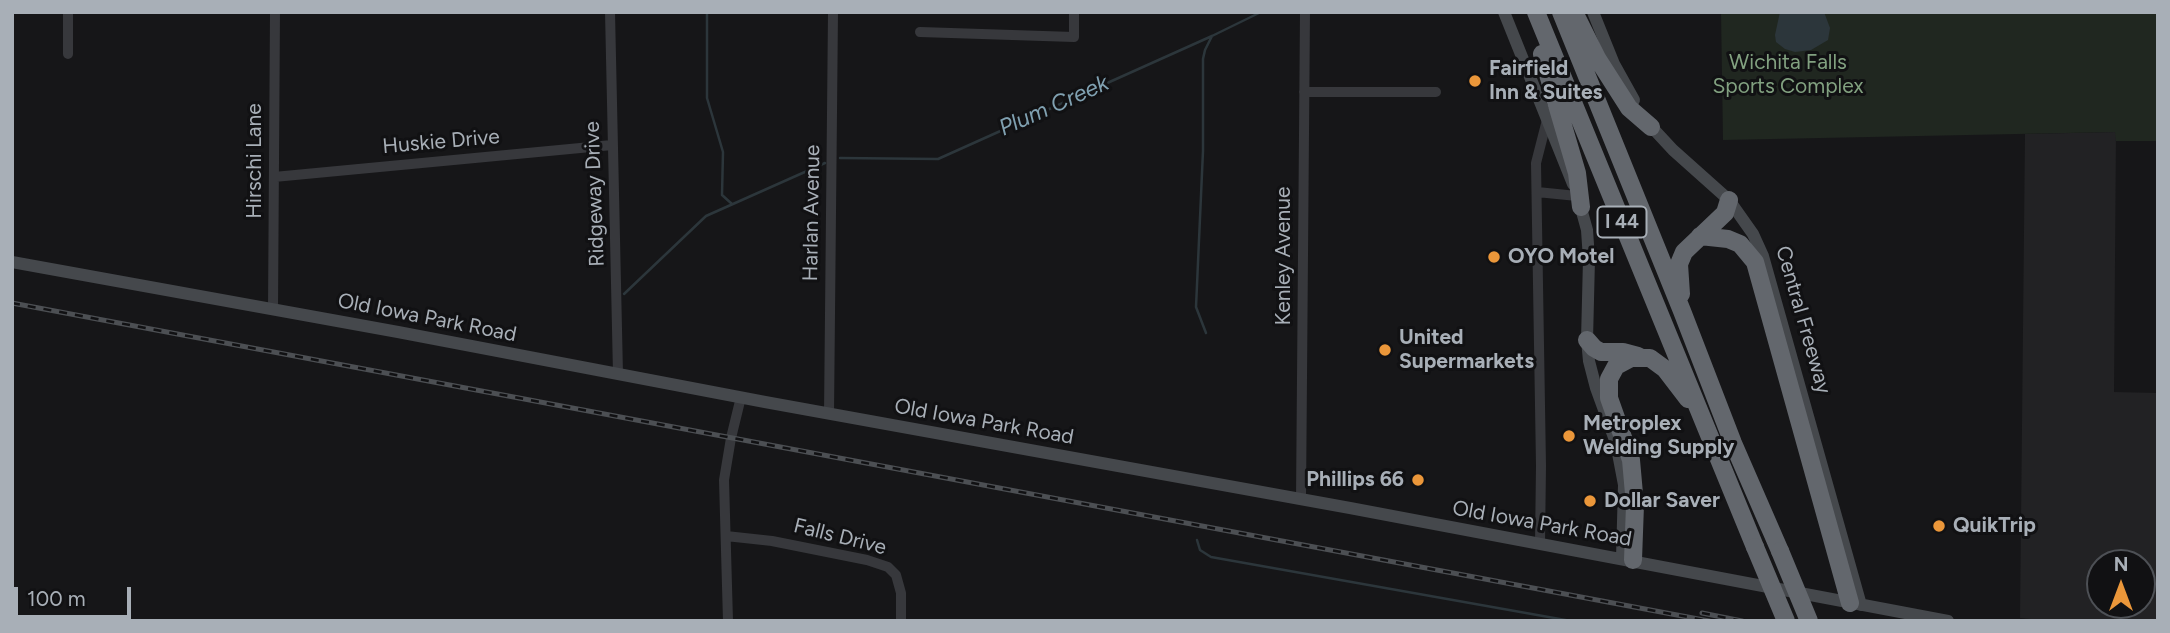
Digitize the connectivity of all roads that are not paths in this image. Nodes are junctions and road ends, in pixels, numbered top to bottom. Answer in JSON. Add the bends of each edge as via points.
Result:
{"nodes":[{"id":1,"x":68,"y":12,"type":"edge"},
{"id":2,"x":275,"y":12,"type":"edge"},
{"id":3,"x":610,"y":12,"type":"edge"},
{"id":4,"x":834,"y":12,"type":"edge"},
{"id":5,"x":1074,"y":12,"type":"edge"},
{"id":6,"x":1304,"y":12,"type":"edge"},
{"id":7,"x":1504,"y":12,"type":"edge"},
{"id":8,"x":1561,"y":12,"type":"edge"},
{"id":9,"x":1574,"y":12,"type":"edge"},
{"id":10,"x":1594,"y":12,"type":"edge"},
{"id":11,"x":1538,"y":19,"type":"edge"},
{"id":12,"x":920,"y":32,"type":"dead end"},
{"id":13,"x":68,"y":54,"type":"dead end"},
{"id":14,"x":1304,"y":92,"type":"junction"},
{"id":15,"x":1436,"y":92,"type":"dead end"},
{"id":16,"x":1547,"y":120,"type":"junction"},
{"id":17,"x":1651,"y":127,"type":"junction"},
{"id":18,"x":612,"y":145,"type":"junction"},
{"id":19,"x":1559,"y":151,"type":"junction"},
{"id":20,"x":1538,"y":155,"type":"junction"},
{"id":21,"x":274,"y":177,"type":"junction"},
{"id":22,"x":1537,"y":192,"type":"junction"},
{"id":23,"x":1729,"y":200,"type":"junction"},
{"id":24,"x":1579,"y":202,"type":"junction"},
{"id":25,"x":1700,"y":236,"type":"junction"},
{"id":26,"x":12,"y":262,"type":"edge"},
{"id":27,"x":273,"y":309,"type":"junction"},
{"id":28,"x":1682,"y":311,"type":"junction"},
{"id":29,"x":1587,"y":340,"type":"junction"},
{"id":30,"x":1643,"y":357,"type":"junction"},
{"id":31,"x":618,"y":374,"type":"junction"},
{"id":32,"x":741,"y":397,"type":"junction"},
{"id":33,"x":828,"y":414,"type":"junction"},
{"id":34,"x":1703,"y":418,"type":"junction"},
{"id":35,"x":1301,"y":499,"type":"junction"},
{"id":36,"x":726,"y":536,"type":"junction"},
{"id":37,"x":1540,"y":543,"type":"junction"},
{"id":38,"x":1628,"y":559,"type":"junction"},
{"id":39,"x":1856,"y":604,"type":"junction"},
{"id":40,"x":728,"y":621,"type":"edge"},
{"id":41,"x":901,"y":621,"type":"edge"},
{"id":42,"x":1786,"y":621,"type":"edge"},
{"id":43,"x":1809,"y":621,"type":"edge"},
{"id":44,"x":1948,"y":621,"type":"edge"}],
"edges":[{"from":1,"to":13,"type":"street"},
{"from":2,"to":21,"type":"street","name":"Hirschi Lane"},
{"from":3,"to":18,"type":"street","name":"Ridgeway Drive"},
{"from":4,"to":33,"type":"street","name":"Harlan Avenue"},
{"from":5,"to":12,"type":"street","via":[[1074,37]]},
{"from":6,"to":14,"type":"street","name":"Kenley Avenue"},
{"from":7,"to":16,"type":"main road"},
{"from":8,"to":28,"type":"highway","number":"I 44"},
{"from":9,"to":17,"type":"highway","via":[[1629,108]]},
{"from":10,"to":17,"type":"main road","name":"Central Freeway","via":[[1619,74]]},
{"from":11,"to":24,"type":"highway","via":[[1542,55],[1577,173]]},
{"from":11,"to":34,"type":"highway","number":"I 44"},
{"from":14,"to":15,"type":"street"},
{"from":14,"to":35,"type":"street","name":"Kenley Avenue"},
{"from":16,"to":19,"type":"main road"},
{"from":16,"to":20,"type":"street"},
{"from":17,"to":23,"type":"main road","name":"Central Freeway"},
{"from":18,"to":21,"type":"street","name":"Huskie Drive"},
{"from":18,"to":31,"type":"street","name":"Ridgeway Drive"},
{"from":19,"to":20,"type":"street"},
{"from":19,"to":24,"type":"main road"},
{"from":20,"to":22,"type":"street"},
{"from":21,"to":27,"type":"street","name":"Hirschi Lane"},
{"from":22,"to":24,"type":"street"},
{"from":22,"to":37,"type":"street"},
{"from":23,"to":25,"type":"highway","via":[[1725,213]]},
{"from":23,"to":39,"type":"main road","name":"Central Freeway","via":[[1763,256]]},
{"from":24,"to":29,"type":"main road","via":[[1589,259]]},
{"from":25,"to":28,"type":"highway","via":[[1679,264]]},
{"from":25,"to":39,"type":"highway","via":[[1740,244],[1755,261]]},
{"from":26,"to":27,"type":"main road","name":"Old Iowa Park Road"},
{"from":27,"to":31,"type":"main road","name":"Old Iowa Park Road"},
{"from":28,"to":43,"type":"highway","number":"I 44","bridge":true},
{"from":29,"to":30,"type":"highway","via":[[1601,352]]},
{"from":29,"to":38,"type":"main road","via":[[1592,374],[1622,472]]},
{"from":30,"to":34,"type":"highway","via":[[1665,369]]},
{"from":30,"to":38,"type":"highway","via":[[1616,366],[1608,390],[1631,460],[1635,505]]},
{"from":31,"to":32,"type":"main road","name":"Old Iowa Park Road"},
{"from":32,"to":33,"type":"main road","name":"Old Iowa Park Road"},
{"from":32,"to":36,"type":"street","via":[[726,466]]},
{"from":33,"to":35,"type":"main road","name":"Old Iowa Park Road"},
{"from":34,"to":42,"type":"highway","number":"I 44","bridge":true},
{"from":35,"to":37,"type":"main road","name":"Old Iowa Park Road"},
{"from":36,"to":40,"type":"street"},
{"from":36,"to":41,"type":"street","name":"Falls Drive","via":[[772,541],[888,567],[896,575],[901,593]]},
{"from":37,"to":38,"type":"main road","name":"Old Iowa Park Road"},
{"from":38,"to":39,"type":"main road","name":"Old Iowa Park Road"},
{"from":39,"to":44,"type":"main road","name":"Old Iowa Park Road"}]}
